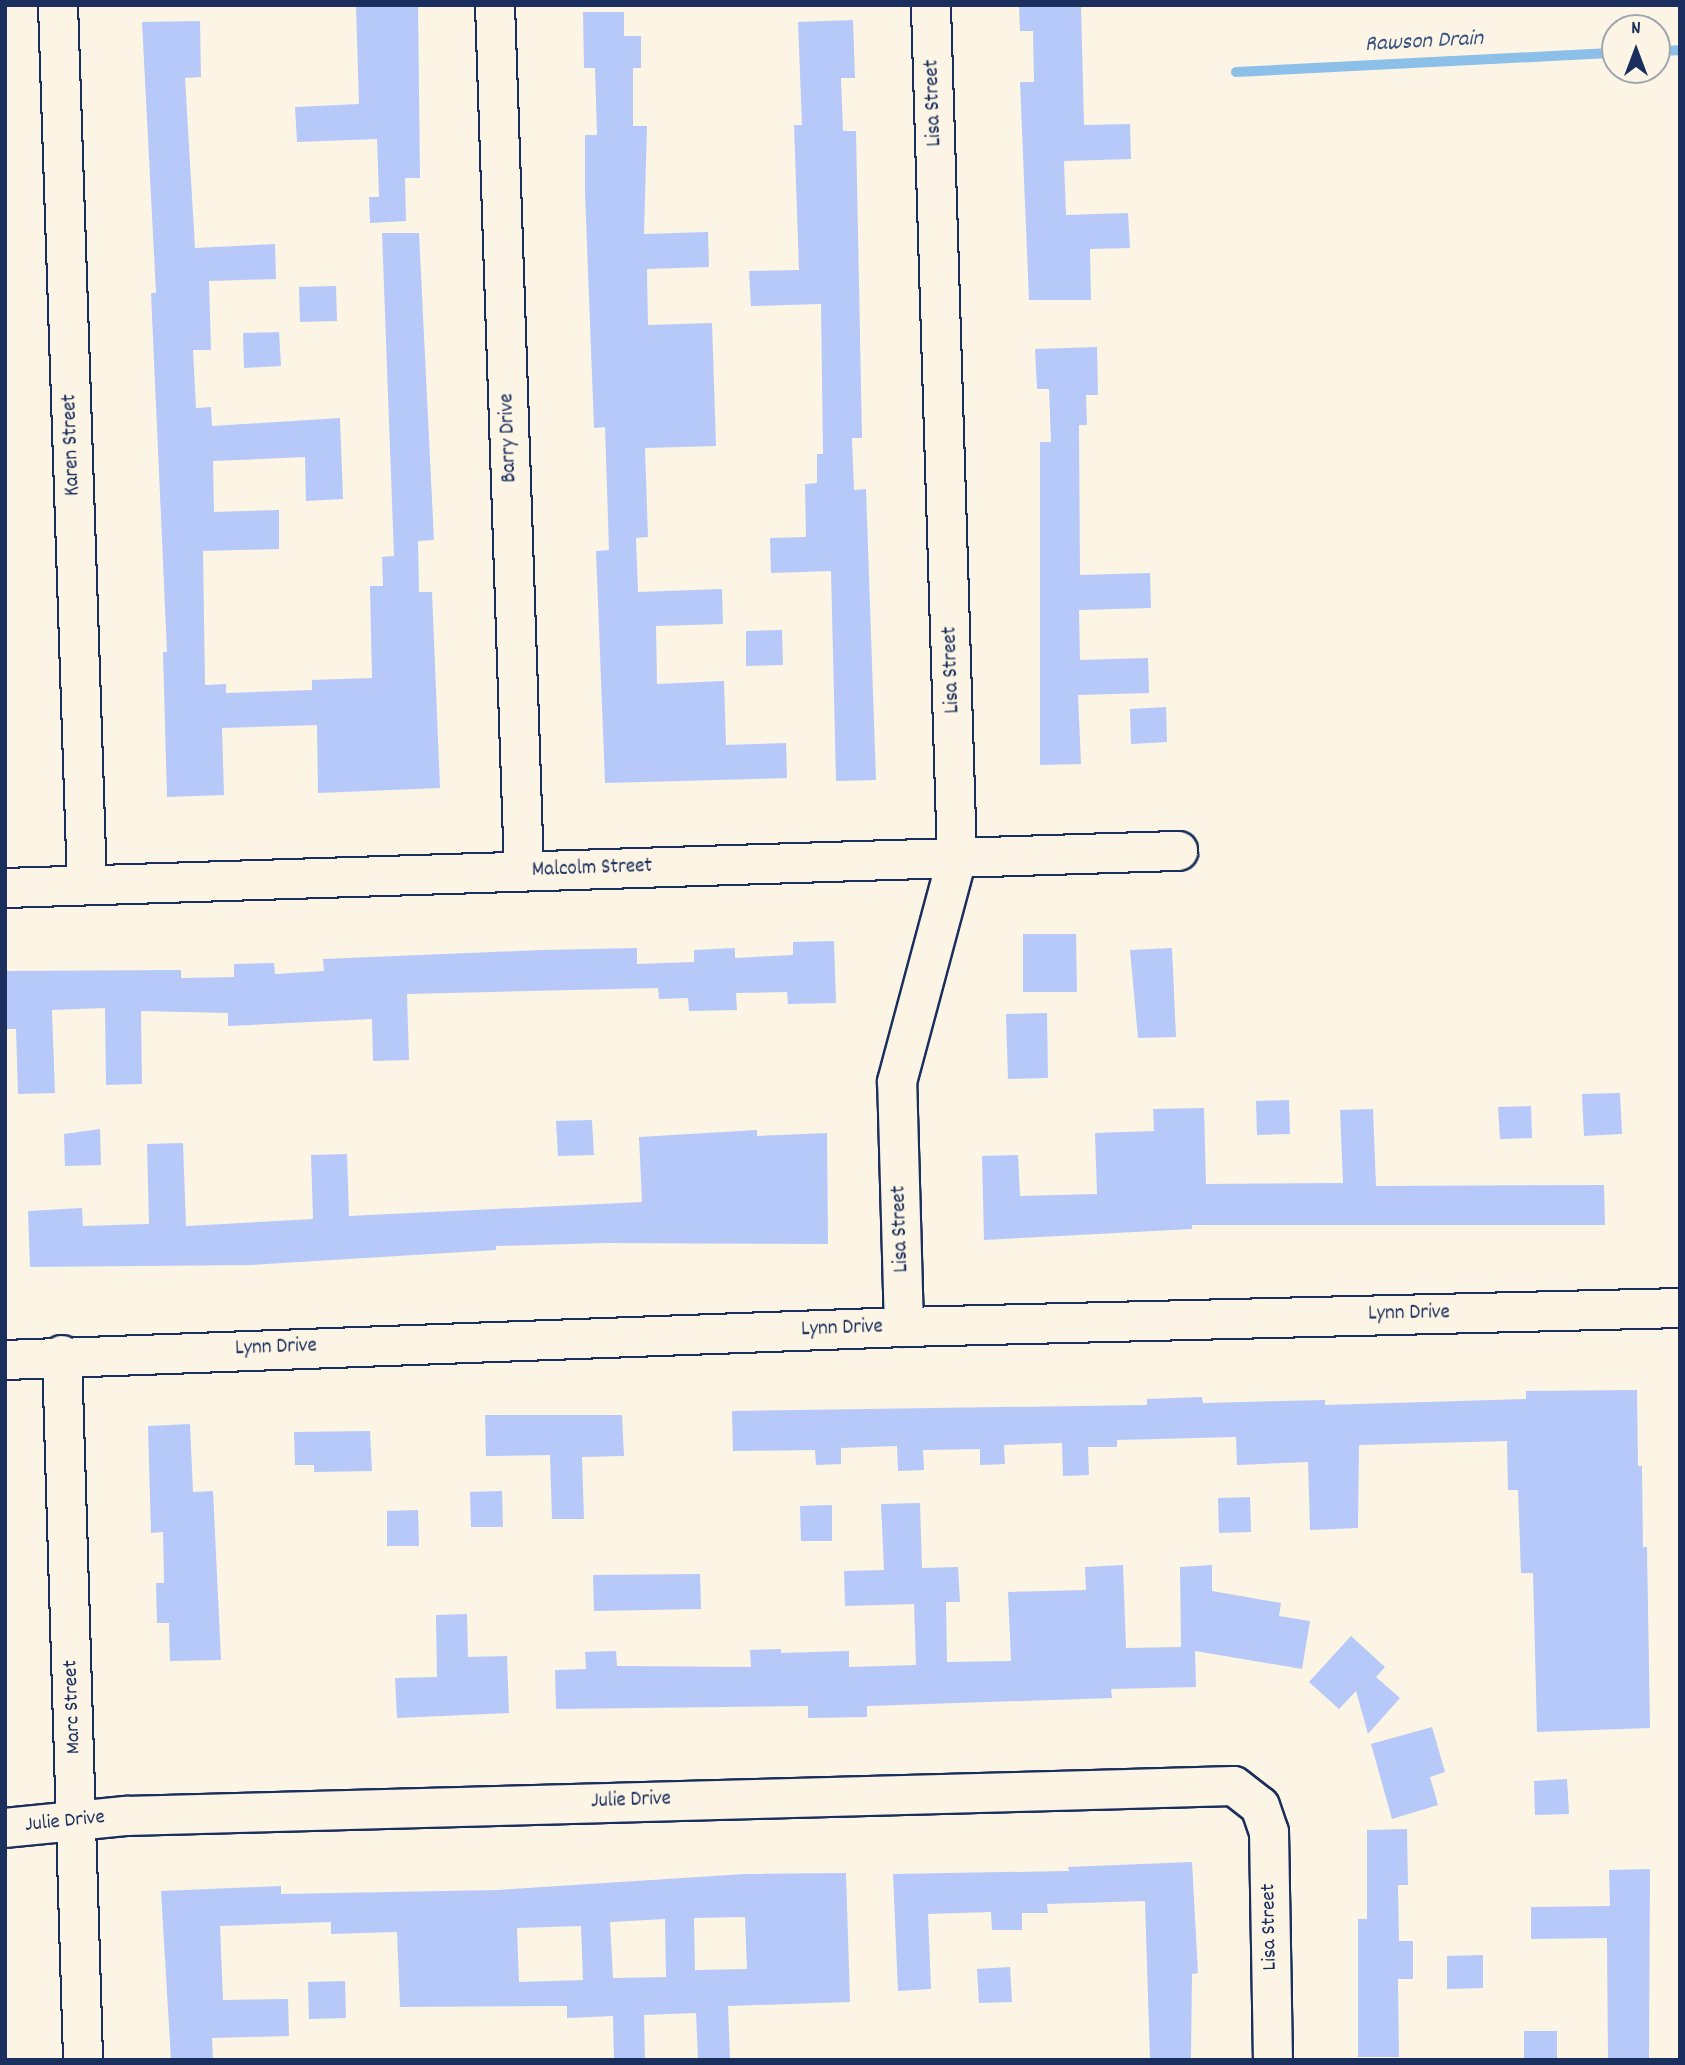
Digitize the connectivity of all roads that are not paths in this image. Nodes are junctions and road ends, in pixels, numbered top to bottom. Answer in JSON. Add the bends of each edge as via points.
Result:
{"nodes":[{"id":1,"x":58,"y":5,"type":"edge"},
{"id":2,"x":495,"y":5,"type":"edge"},
{"id":3,"x":931,"y":5,"type":"edge"},
{"id":4,"x":1178,"y":851,"type":"dead end"},
{"id":5,"x":957,"y":858,"type":"junction"},
{"id":6,"x":524,"y":872,"type":"junction"},
{"id":7,"x":86,"y":885,"type":"junction"},
{"id":8,"x":5,"y":888,"type":"edge"},
{"id":9,"x":1680,"y":1308,"type":"edge"},
{"id":10,"x":904,"y":1327,"type":"junction"},
{"id":11,"x":62,"y":1355,"type":"junction"},
{"id":12,"x":5,"y":1360,"type":"edge"},
{"id":13,"x":1253,"y":1799,"type":"joint"},
{"id":14,"x":76,"y":1820,"type":"junction"},
{"id":15,"x":5,"y":1828,"type":"edge"},
{"id":16,"x":83,"y":2060,"type":"edge"},
{"id":17,"x":1273,"y":2060,"type":"edge"}],
"edges":[{"from":1,"to":7,"type":"street","name":"Karen Street"},
{"from":2,"to":6,"type":"street","name":"Barry Drive"},
{"from":3,"to":5,"type":"street","name":"Lisa Street"},
{"from":4,"to":5,"type":"street","name":"Malcolm Street"},
{"from":5,"to":6,"type":"street","name":"Malcolm Street"},
{"from":5,"to":10,"type":"street","name":"Lisa Street","via":[[897,1082]]},
{"from":6,"to":7,"type":"street","name":"Malcolm Street"},
{"from":7,"to":8,"type":"street","name":"Malcolm Street"},
{"from":9,"to":10,"type":"street","name":"Lynn Drive"},
{"from":10,"to":11,"type":"street","name":"Lynn Drive"},
{"from":11,"to":12,"type":"street","name":"Lynn Drive"},
{"from":11,"to":14,"type":"street","name":"Marc Street"},
{"from":13,"to":14,"type":"street","name":"Julie Drive","via":[[1245,1790],[1218,1783]]},
{"from":13,"to":17,"type":"street","name":"Lisa Street","via":[[1266,1816],[1269,1832]]},
{"from":14,"to":15,"type":"street","name":"Julie Drive"},
{"from":14,"to":16,"type":"street","name":"Marc Street"}]}
